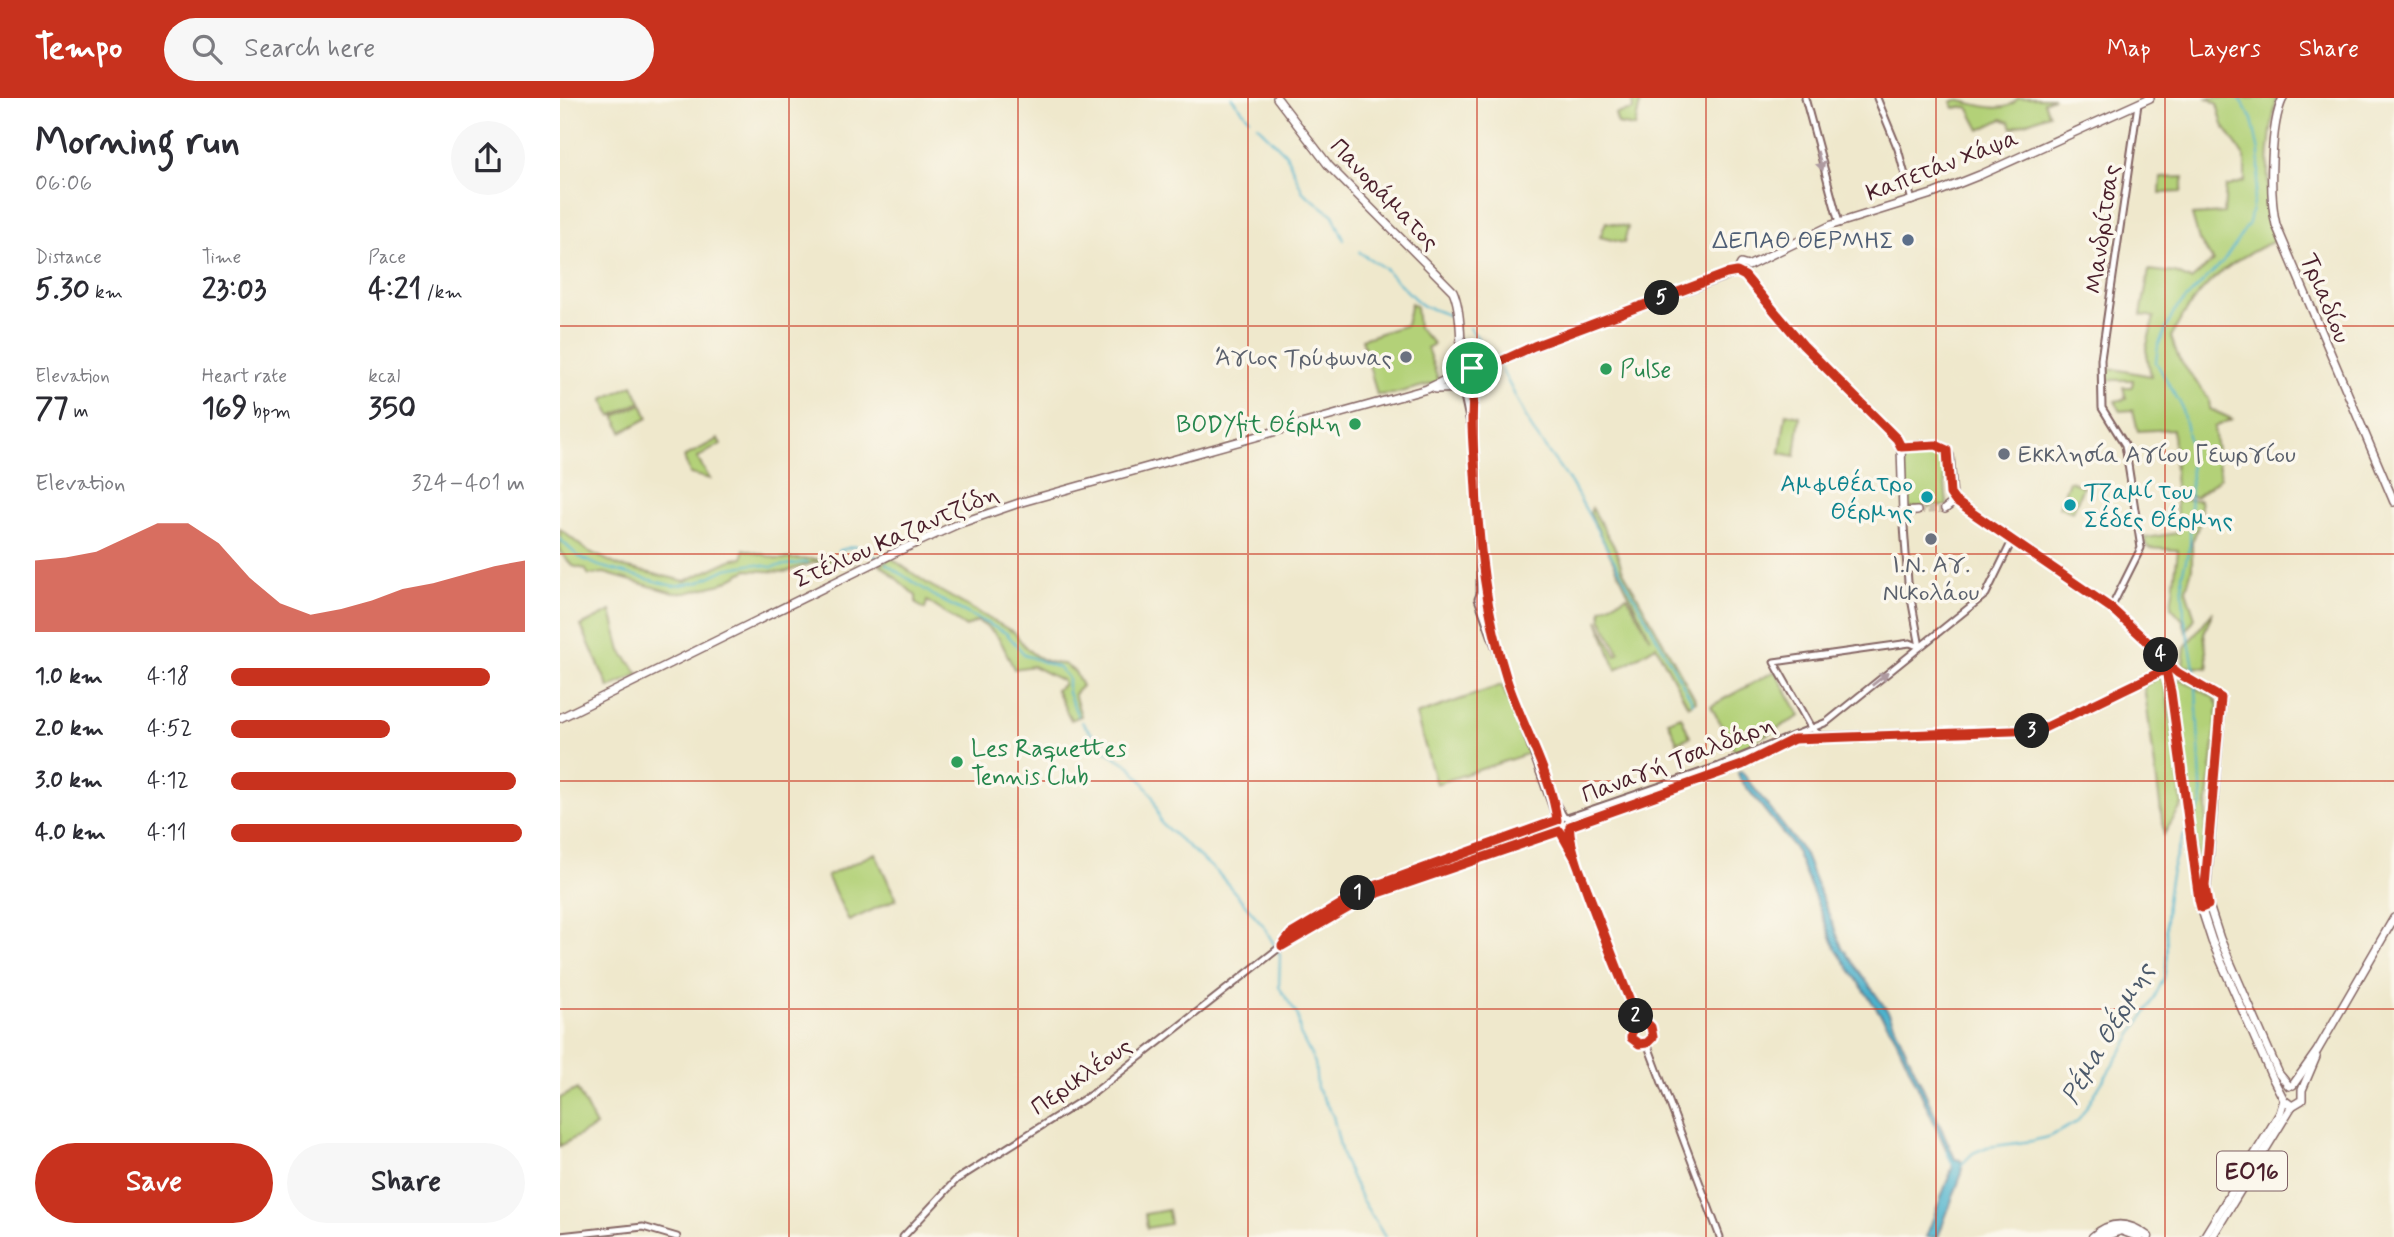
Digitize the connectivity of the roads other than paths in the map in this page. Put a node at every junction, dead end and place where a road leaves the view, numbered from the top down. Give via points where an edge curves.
1 (1277, 98) edge
2 (1805, 98) edge
3 (1877, 98) edge
4 (2150, 98) edge
5 (2282, 98) edge
6 (2138, 104) junction
7 (1912, 201) junction
8 (1839, 223) junction
9 (1741, 274) junction
10 (1459, 318) junction
11 (1498, 365) junction
12 (1471, 368) junction
13 (1458, 373) junction
14 (1475, 384) junction
15 (1462, 387) junction
16 (1427, 389) junction
17 (1472, 432) junction
18 (1901, 447) junction
19 (1955, 501) junction
20 (2394, 502) edge
21 (1945, 509) tunnel mouth
22 (1917, 511) tunnel mouth
23 (1903, 512) junction
24 (2012, 541) junction
25 (2111, 608) junction
26 (1920, 647) junction
27 (2163, 666) junction
28 (560, 718) edge
29 (1812, 728) junction
30 (1802, 732) junction
31 (1824, 737) junction
32 (1794, 739) junction
33 (1550, 794) junction
34 (1565, 818) junction
35 (1556, 821) junction
36 (1570, 827) junction
37 (1560, 831) junction
38 (1575, 858) junction
39 (2205, 906) junction
40 (2394, 918) edge
41 (2394, 933) edge
42 (2380, 941) junction
43 (1281, 947) junction
44 (1638, 1021) junction
45 (1647, 1043) junction
46 (2317, 1051) junction
47 (2291, 1085) junction
48 (2302, 1090) junction
49 (2283, 1099) junction
50 (2292, 1105) junction
51 (560, 1236) edge
52 (677, 1237) edge
53 (903, 1237) edge
54 (1720, 1237) edge
55 (2093, 1237) edge
56 (2101, 1237) edge
57 (2140, 1237) edge
58 (2148, 1237) edge
59 (2204, 1237) edge
60 (2212, 1237) edge

1 - 10 main road, Πανοράματος via 1329,166 1452,290
2 -> 8 street
3 - 7 street
4 - 6 main road, Καπετάν Χάψα
5 - 20 main road, Τριαδίου via 2275,128 2276,225
6 - 7 main road, Καπετάν Χάψα
6 - 25 street, Μανδρίτσας via 2101,359 2102,408 2126,445 2141,548
7 - 8 main road, Καπετάν Χάψα
8 - 9 main road, Καπετάν Χάψα via 1748,265 1739,264
9 - 11 main road via 1534,346
9 - 18 main road
10 - 12 main road, Πανοράματος
10 - 13 main road, Πανοράματος
11 - 12 main road
11 - 14 main road
12 - 13 main road, Στέλιου Καζαντζίδη
12 - 14 main road, Πανοράματος via 1477,375
13 - 15 main road
13 - 16 main road, Στέλιου Καζαντζίδη
14 - 15 main road, Στέλιου Καζαντζίδη
14 - 17 street
15 - 16 main road, Στέλιου Καζαντζίδη
15 - 17 street
16 - 28 main road, Στέλιου Καζαντζίδη via 973,518
17 - 33 street via 1483,597
18 - 19 main road via 1936,445 1947,450 1950,494
18 - 23 main road
19 - 21 main road
19 - 24 main road
22 - 23 main road
23 - 26 street via 1908,582
24 - 25 main road
24 - 26 street, Παναγή Τσαλδάρη via 1986,594
25 - 27 main road via 2154,648
29 -> 26 street, Παναγή Τσαλδάρη via 1827,722
26 - 29 street via 1910,643 1774,662
27 - 31 street via 2040,730
27 - 39 main road
27 - 39 main road via 2211,691 2223,705
29 - 30 street, Παναγή Τσαλδάρη
29 - 31 street
30 - 32 street, Παναγή Τσαλδάρη
30 - 34 street, Παναγή Τσαλδάρη via 1706,771
31 - 32 street
32 - 36 street, Παναγή Τσαλδάρη via 1742,765
33 - 34 street
33 - 35 street
34 - 35 street, Παναγή Τσαλδάρη
34 - 36 street
35 - 37 street
35 - 43 street, Παναγή Τσαλδάρη via 1366,889 1291,934
36 - 37 street, Παναγή Τσαλδάρη
36 - 38 street
37 - 38 street
37 - 43 street, Παναγή Τσαλδάρη via 1367,897
38 - 44 street
39 - 47 main road via 2279,1074
39 - 49 main road via 2212,941
40 - 42 main road, ΕΟ16
41 - 42 main road
42 - 46 main road, ΕΟ16
43 - 53 street, Περικλέους via 1101,1087 956,1180
44 - 45 street via 1652,1030
44 - 45 street via 1631,1038
45 - 54 street
46 - 47 main road, ΕΟ16
46 - 48 main road, ΕΟ16
47 - 48 main road
47 - 49 main road, ΕΟ16
48 - 50 main road, ΕΟ16 via 2302,1100
49 - 50 main road
49 - 59 main road, ΕΟ16 via 2280,1113
50 - 60 main road, ΕΟ16
51 - 52 street via 643,1227
55 - 58 highway via 2122,1225
56 - 57 highway via 2121,1230

